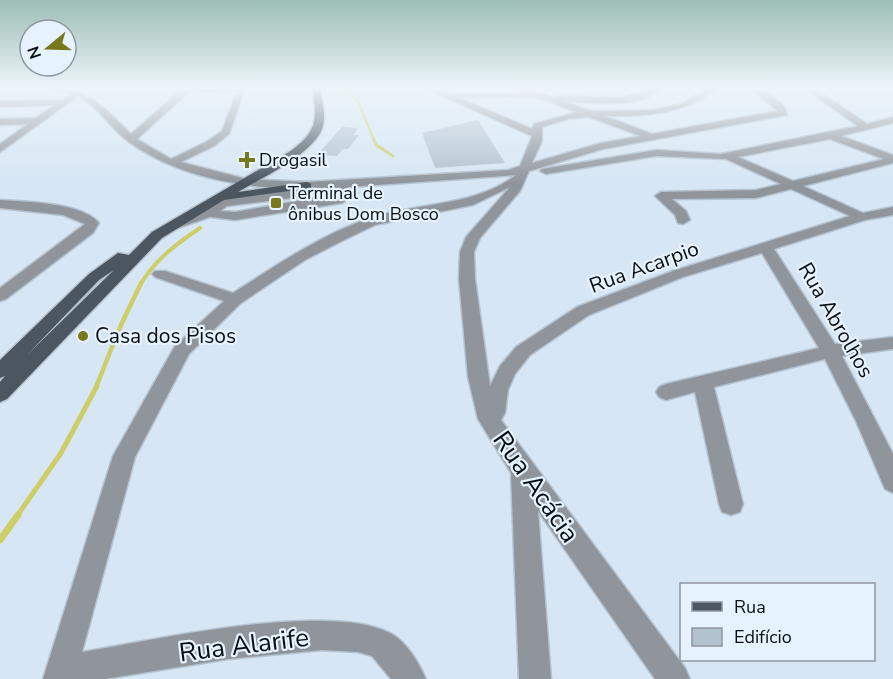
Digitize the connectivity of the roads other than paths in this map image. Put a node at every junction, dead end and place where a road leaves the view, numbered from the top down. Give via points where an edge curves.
1 (111, 120) edge
2 (154, 120) edge
3 (231, 120) edge
4 (315, 120) edge
5 (319, 120) edge
6 (502, 120) edge
7 (554, 120) edge
8 (603, 120) edge
9 (743, 120) edge
10 (855, 120) edge
11 (893, 120) edge
12 (38, 121) joint
13 (0, 122) edge
14 (150, 124) junction
15 (866, 127) junction
16 (119, 128) junction
17 (535, 134) junction
18 (649, 135) junction
19 (831, 136) junction
20 (131, 139) junction
21 (0, 149) edge
22 (728, 156) junction
23 (893, 160) edge
24 (171, 163) junction
25 (523, 173) junction
26 (482, 178) junction
27 (241, 182) junction
28 (385, 182) junction
29 (795, 185) junction
30 (307, 186) junction
31 (501, 188) junction
32 (459, 202) junction
33 (0, 204) edge
34 (215, 205) junction
35 (893, 211) edge
36 (862, 217) junction
37 (683, 220) dead end
38 (767, 249) junction
39 (160, 274) dead end
40 (0, 296) edge
41 (234, 299) junction
42 (893, 343) edge
43 (832, 351) junction
44 (0, 372) edge
45 (703, 384) junction
46 (666, 392) dead end
47 (0, 394) edge
48 (489, 419) junction
49 (523, 470) junction
50 (893, 482) edge
51 (731, 504) dead end
52 (60, 675) edge
53 (410, 679) edge
54 (535, 679) edge
55 (674, 679) edge

1 - 16 street
2 - 14 street
3 - 24 street via 226,132 210,144
4 - 27 main road via 307,139
5 - 27 main road via 314,139
6 - 17 street
7 - 17 street via 537,126
8 - 18 street
9 - 18 street
10 - 15 street
11 - 15 street
12 - 13 street
12 - 21 street
14 - 16 street
14 - 20 street
15 - 19 street
16 - 20 street
17 - 25 street, Rua Acácia via 537,141
18 - 25 street via 581,150
19 - 22 street
19 - 23 street
20 - 24 street
22 - 25 street via 703,158 656,153
22 - 29 street
23 - 29 street
24 - 27 street
25 - 26 street
25 - 31 street
25 - 48 street, Rua Acácia via 514,191 474,237 467,252 466,279 478,377
26 - 28 street
26 - 31 street
26 - 31 street via 499,178
26 - 32 street
27 - 30 street
27 - 34 main road
27 - 44 main road via 165,220 94,277
28 - 30 street
28 - 34 street via 368,191 327,189
29 - 36 street
29 - 37 street via 756,194 661,195
30 - 34 main road
31 - 32 street
32 - 41 street via 371,222 300,257
33 - 40 street via 74,213 92,223
34 - 47 main road via 167,227 134,256
35 - 36 street, Rua Acarpio
36 - 38 street, Rua Acarpio
38 - 43 street, Rua Abrolhos
38 - 48 street, Rua Acarpio via 678,274 583,311 523,351 507,371 498,390 495,413
39 - 41 street
41 - 52 street via 182,350 124,456
42 - 43 street
43 - 45 street
43 - 50 street, Rua Abrolhos
45 - 46 street
45 - 51 street
48 - 49 street, Rua Acácia
49 - 54 street
49 - 55 street, Rua Acácia
52 - 53 street, Rua Alarife via 279,636 350,634 380,644

